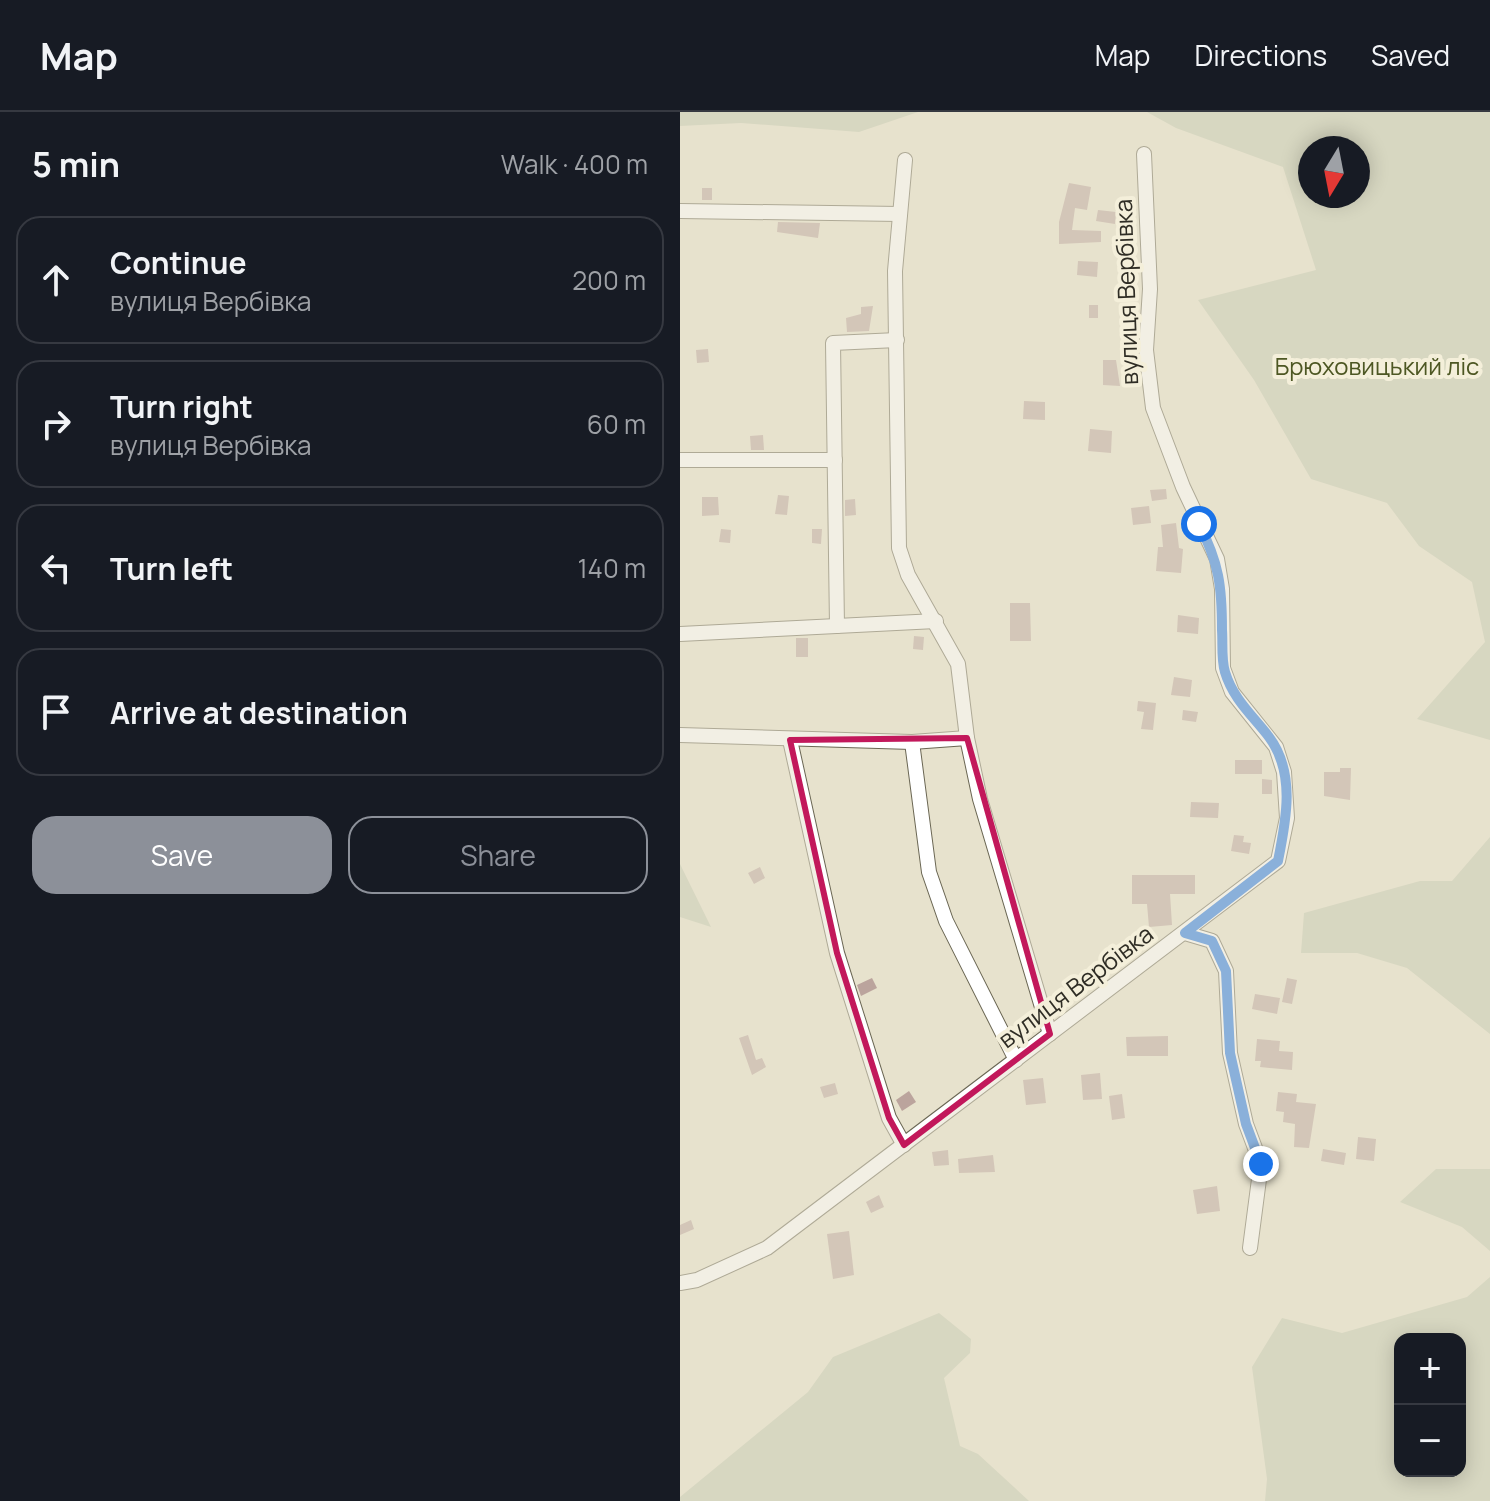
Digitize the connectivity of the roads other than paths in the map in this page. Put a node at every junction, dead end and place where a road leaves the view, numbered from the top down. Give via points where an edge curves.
1 (1144, 154) dead end
2 (905, 160) dead end
3 (680, 211) edge
4 (900, 214) junction
5 (897, 340) junction
6 (680, 460) edge
7 (835, 460) junction
8 (936, 621) junction
9 (837, 626) junction
10 (680, 634) edge
11 (680, 735) edge
12 (967, 738) junction
13 (790, 740) junction
14 (912, 742) junction
15 (1185, 933) junction
16 (1050, 1034) junction
17 (1016, 1060) junction
18 (904, 1145) junction
19 (1250, 1248) dead end
20 (680, 1283) edge

1 - 15 street, вулиця Вербівка via 1150,289 1146,350 1153,408 1217,559 1227,680 1276,747 1286,787 1287,818 1278,861
2 - 4 street
3 - 4 street
4 - 5 street
5 - 7 street via 833,343
5 - 8 street via 899,548 908,575
6 - 7 street
7 - 9 street
8 - 9 street
8 - 12 street via 958,664
9 - 10 street
11 - 13 street
12 - 14 street
12 - 16 street
13 - 14 street
13 - 18 street via 837,953 889,1118
14 - 17 street via 929,872 946,921
15 - 16 street, вулиця Вербівка
15 - 19 street via 1212,941 1226,971 1230,1053 1261,1164
16 - 17 street, вулиця Вербівка
17 - 18 street, вулиця Вербівка
18 - 20 street, вулиця Вербівка via 767,1248

